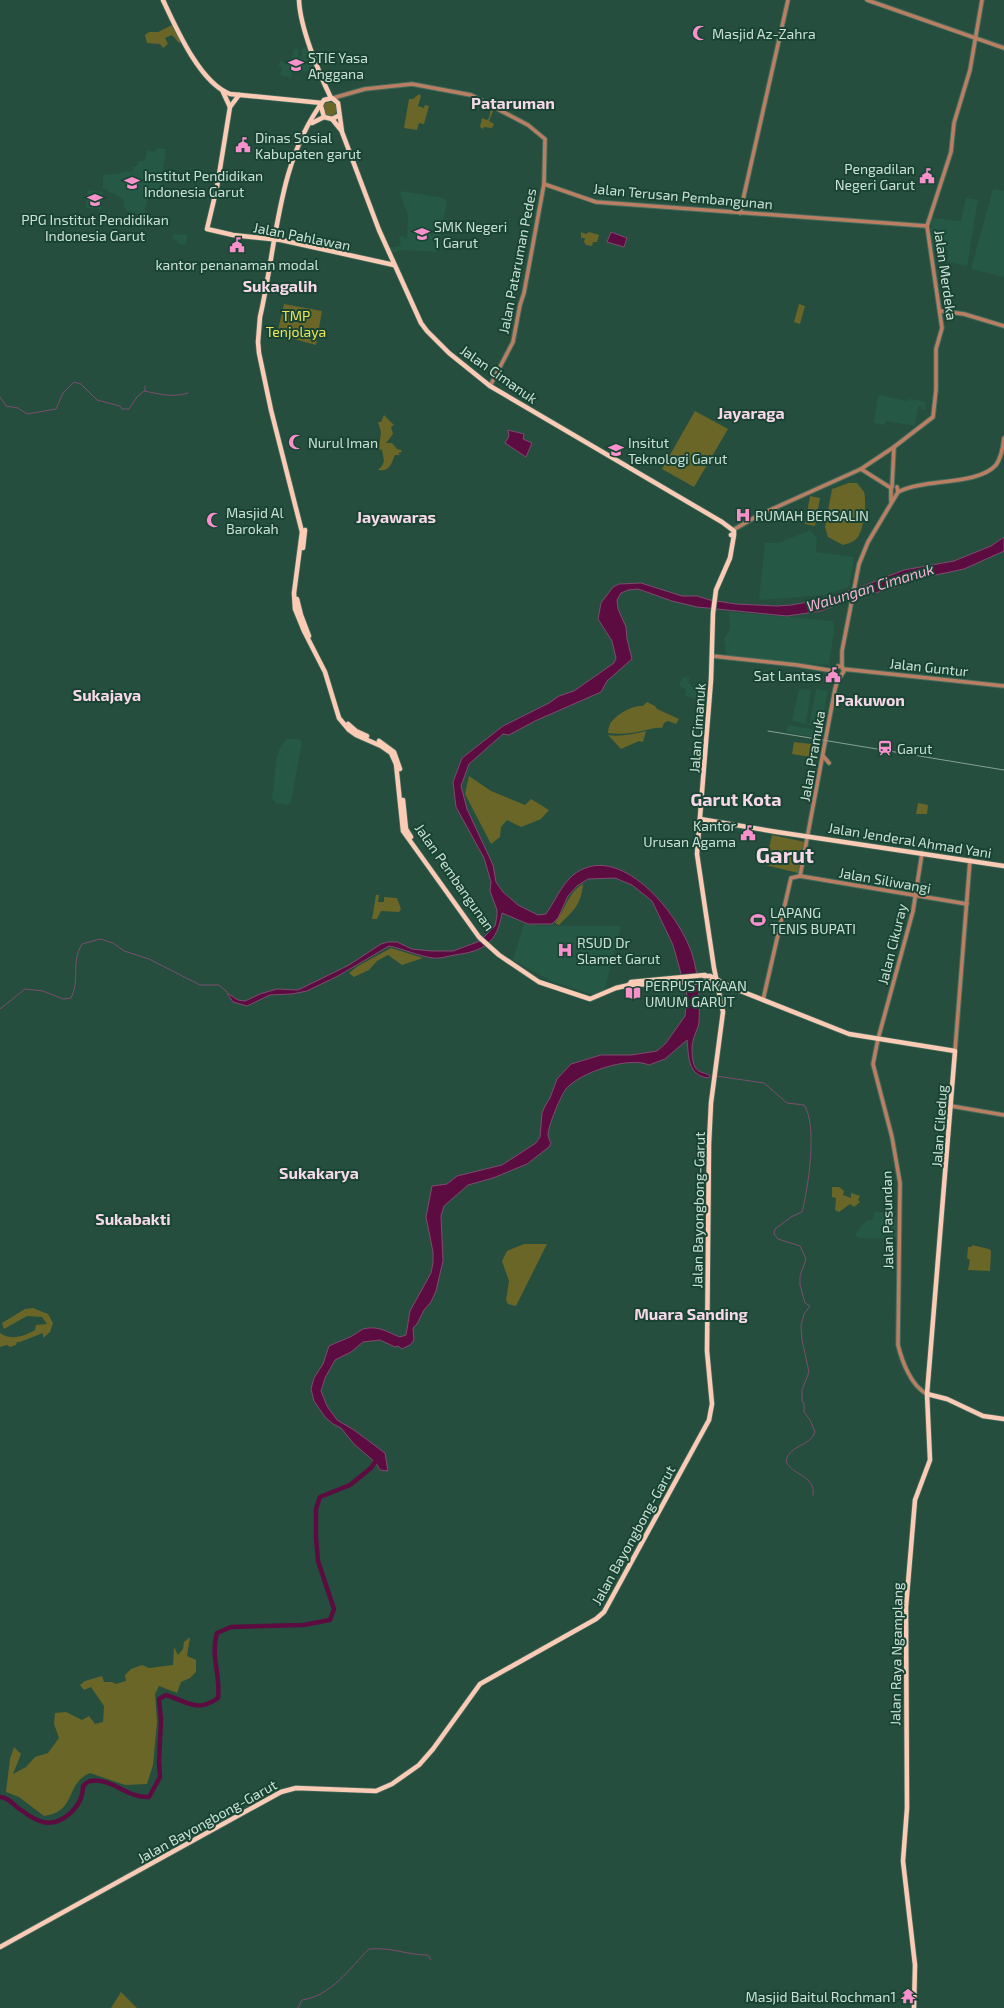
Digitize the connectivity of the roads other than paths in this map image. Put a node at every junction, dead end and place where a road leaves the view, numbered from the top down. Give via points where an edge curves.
1 (163, 0) edge
2 (299, 0) edge
3 (788, 0) edge
4 (867, 0) edge
5 (982, 0) edge
6 (975, 38) junction
7 (1004, 48) edge
8 (326, 87) junction
9 (223, 92) junction
10 (239, 95) junction
11 (343, 95) junction
12 (332, 98) junction
13 (338, 103) junction
14 (322, 105) junction
15 (230, 107) junction
16 (338, 116) junction
17 (324, 117) junction
18 (316, 118) junction
19 (332, 118) junction
20 (342, 132) junction
21 (544, 184) junction
22 (740, 213) junction
23 (927, 226) junction
24 (277, 240) junction
25 (394, 265) junction
26 (940, 312) junction
27 (1004, 326) edge
28 (490, 386) junction
29 (1004, 438) edge
30 (894, 448) junction
31 (861, 468) junction
32 (907, 487) junction
33 (893, 489) junction
34 (898, 493) junction
35 (891, 502) junction
36 (732, 533) junction
37 (712, 656) junction
38 (840, 671) junction
39 (1004, 686) edge
40 (823, 756) junction
41 (829, 763) dead end
42 (700, 819) junction
43 (810, 836) junction
44 (922, 853) junction
45 (970, 860) junction
46 (1004, 866) edge
47 (800, 876) junction
48 (915, 896) junction
49 (966, 904) junction
50 (714, 968) junction
51 (704, 976) junction
52 (698, 979) junction
53 (717, 981) junction
54 (763, 1000) junction
55 (878, 1039) junction
56 (954, 1051) junction
57 (951, 1106) junction
58 (1004, 1115) edge
59 (927, 1394) junction
60 (1004, 1419) edge
61 (0, 1947) edge
62 (914, 2008) edge

1 - 9 main road via 200,71
2 - 8 main road via 300,13
3 - 22 street
4 - 6 street
5 - 6 street, Jalan Merdeka
6 - 7 street
6 - 23 street, Jalan Merdeka via 968,82 954,123 950,152
8 - 12 main road
8 - 14 main road
9 - 10 main road
9 - 15 main road
10 - 14 main road
10 - 15 main road
11 - 12 street
11 - 13 street
11 - 21 street via 365,89 412,84 476,96 528,125 544,137
12 - 13 main road
12 - 14 main road
13 - 16 main road
14 - 17 main road
14 - 18 main road, Jalan Pembangunan
15 - 24 main road, Jalan Pahlawan via 217,187 207,229
16 - 19 main road
16 - 20 main road
17 - 18 main road
17 - 19 main road
18 - 24 main road, Jalan Pembangunan via 292,160
19 - 20 main road
20 - 25 main road, Jalan Cimanuk
21 - 22 street, Jalan Terusan Pembangunan via 596,202
21 - 28 street, Jalan Pataruman Pedes via 513,342
22 - 23 street, Jalan Terusan Pembangunan
23 - 26 street, Jalan Merdeka
24 - 25 main road, Jalan Pahlawan
24 - 52 main road, Jalan Pembangunan via 260,317 258,342 271,410 302,532 302,548 294,593 299,615 325,672 339,718 356,735 381,746 393,756 405,834 482,939 509,962 539,982 590,999 629,985
25 - 28 main road, Jalan Cimanuk via 427,331 460,363
26 - 27 street via 964,314
26 - 30 street, Jalan Merdeka via 942,328 936,349 933,415
28 - 36 main road, Jalan Cimanuk via 720,521
29 - 32 street via 997,462 984,472 965,479
30 - 31 street, Jalan Merdeka
30 - 33 street
31 - 33 street
31 - 36 street, Jalan Merdeka via 747,522
32 - 33 street
32 - 34 street
33 - 34 street
33 - 34 street
33 - 35 street
34 - 35 street
35 - 38 street via 863,552 854,583
36 - 37 main road, Jalan Cimanuk via 732,550 715,596
37 - 38 street, Jalan Guntur
37 - 42 main road, Jalan Cimanuk
38 - 39 street, Jalan Guntur
38 - 40 street, Jalan Pramuka
40 - 41 street
40 - 43 street, Jalan Pramuka
42 - 43 main road, Jalan Jenderal Ahmad Yani
42 - 50 main road, Jalan Cimanuk via 697,861
43 - 44 main road, Jalan Jenderal Ahmad Yani
43 - 47 street, Jalan Pramuka
44 - 45 main road, Jalan Jenderal Ahmad Yani
44 - 48 street, Jalan Cikuray
45 - 46 main road, Jalan Jenderal Ahmad Yani
45 - 49 street, Jalan Ciledug
47 - 48 street, Jalan Siliwangi
47 - 54 street via 792,878
48 - 49 street, Jalan Siliwangi
48 - 55 street, Jalan Cikuray
49 - 56 street, Jalan Ciledug
50 - 51 main road
50 - 53 main road, Jalan Cimanuk
51 - 52 main road
51 - 53 main road via 710,976
52 - 53 main road, Jalan Pembangunan
53 - 54 main road
53 - 61 main road, Jalan Bayongbong-Garut via 723,1012 711,1103 708,1180 707,1351 712,1404 709,1420 604,1612 596,1619 480,1684 433,1750 419,1765 392,1784 376,1791 296,1788 281,1792
54 - 55 main road via 849,1034
55 - 56 main road
55 - 59 street, Jalan Pasundan via 873,1070 888,1119 900,1183 898,1345 913,1381
56 - 57 main road, Jalan Ciledug
57 - 58 street
57 - 59 main road, Jalan Ciledug
59 - 60 main road via 947,1399 983,1416
59 - 62 main road, Jalan Raya Ngamplang via 930,1460 915,1504 906,1607 906,1809 903,1861 915,1965

